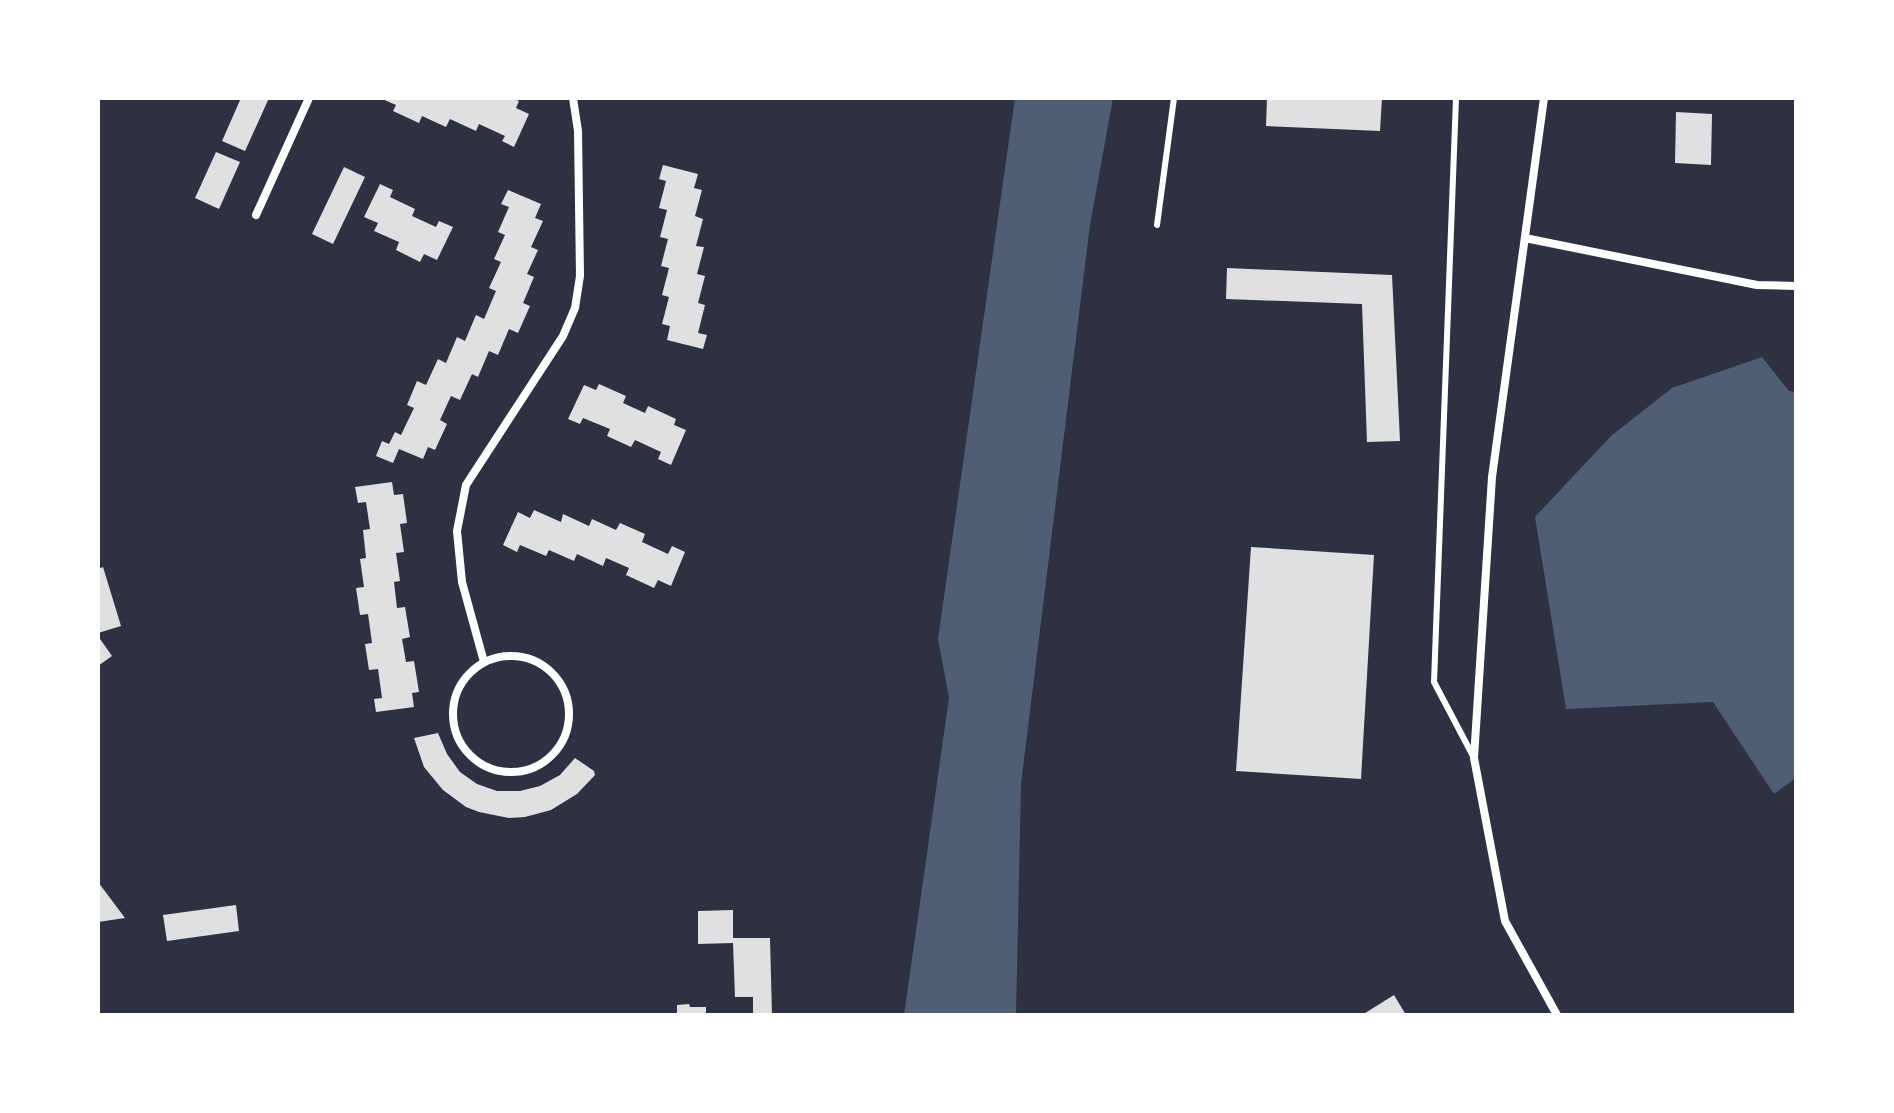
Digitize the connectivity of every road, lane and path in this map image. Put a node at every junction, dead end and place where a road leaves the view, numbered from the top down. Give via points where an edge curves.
1 (309, 98) edge
2 (573, 98) edge
3 (1174, 98) edge
4 (1456, 98) edge
5 (1544, 98) edge
6 (256, 215) dead end
7 (1157, 225) dead end
8 (1525, 238) junction
9 (1796, 286) edge
10 (484, 662) junction
11 (1474, 758) junction
12 (1557, 1015) edge

1 - 6 street
2 - 10 street via 580,276 575,308 563,336 466,485 457,531 462,582
3 - 7 lane
4 - 11 lane via 1434,682
5 - 8 street
8 - 9 street via 1757,285
8 - 11 street via 1492,477
10 - 10 street via 468,674 452,710 463,748 494,771 533,769 549,760 569,727 565,690 539,662 520,656
11 - 12 street via 1505,921

